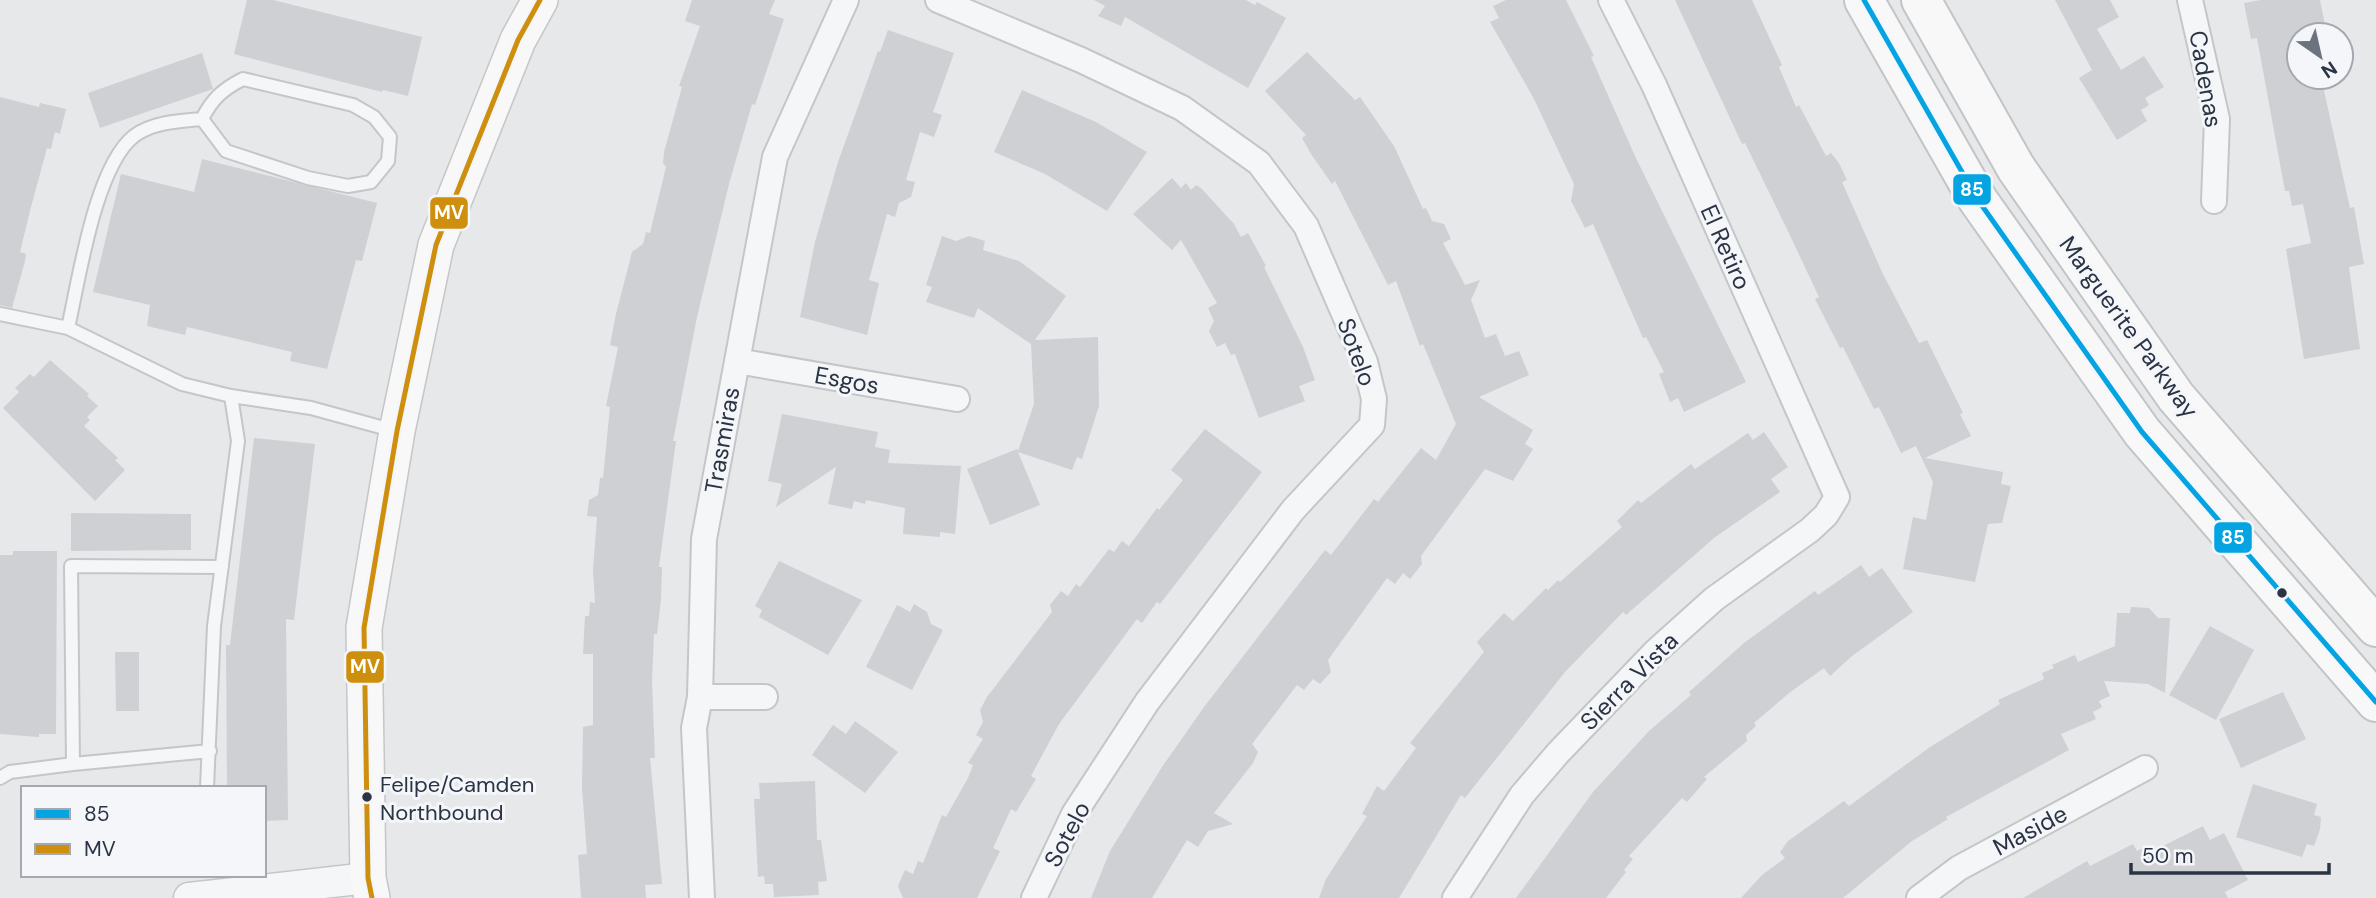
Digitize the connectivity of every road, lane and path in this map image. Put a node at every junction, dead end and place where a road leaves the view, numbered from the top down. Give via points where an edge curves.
1 (540, 0) edge
2 (846, 0) edge
3 (938, 0) edge
4 (1611, 0) edge
5 (1864, 0) edge
6 (1921, 0) edge
7 (2190, 0) edge
8 (202, 119) junction
9 (2214, 201) dead end
10 (0, 314) edge
11 (68, 328) junction
12 (737, 361) junction
13 (231, 396) junction
14 (957, 399) dead end
15 (397, 431) junction
16 (1836, 497) joint
17 (222, 567) junction
18 (2376, 627) edge
19 (700, 697) junction
20 (765, 697) dead end
21 (2376, 702) edge
22 (210, 751) junction
23 (73, 764) junction
24 (2145, 768) dead end
25 (0, 778) edge
26 (207, 786) edge
27 (370, 888) edge
28 (190, 898) edge
29 (702, 898) edge
30 (1034, 898) edge
31 (1455, 898) edge
32 (1919, 898) edge

1 - 15 main road via 518,40 436,245
2 - 12 street, Trasmiras via 775,157
3 - 30 street, Sotelo via 1182,108 1259,163 1306,226 1365,362 1374,398 1371,425 1293,510 1147,702 1074,814
4 - 16 street, El Retiro via 1786,376
5 - 21 main road, Marguerite Parkway via 1978,200 2142,432
6 - 18 main road, Marguerite Parkway via 2016,167 2176,397
7 - 9 street, Cadenas via 2217,119
8 - 8 lane via 224,88 243,79 292,89 374,117 390,137 388,162 371,183 348,186 308,178 226,151
8 - 11 lane via 153,127 119,151 101,193
10 - 11 lane
11 - 13 lane via 182,384
12 - 14 street, Esgos
12 - 19 street, Trasmiras via 704,539
13 - 15 lane via 311,408
13 - 17 lane via 238,441
15 - 27 main road via 364,628
16 - 31 street, Sierra Vista via 1826,516 1810,530 1714,599 1655,652 1568,743 1522,795
17 - 22 lane via 214,626
17 - 23 lane via 71,566
19 - 20 street
19 - 29 street, Trasmiras via 694,728
22 - 23 lane
22 - 26 lane
23 - 25 lane via 10,772
24 - 32 street, Maside via 1959,868
27 - 28 street

